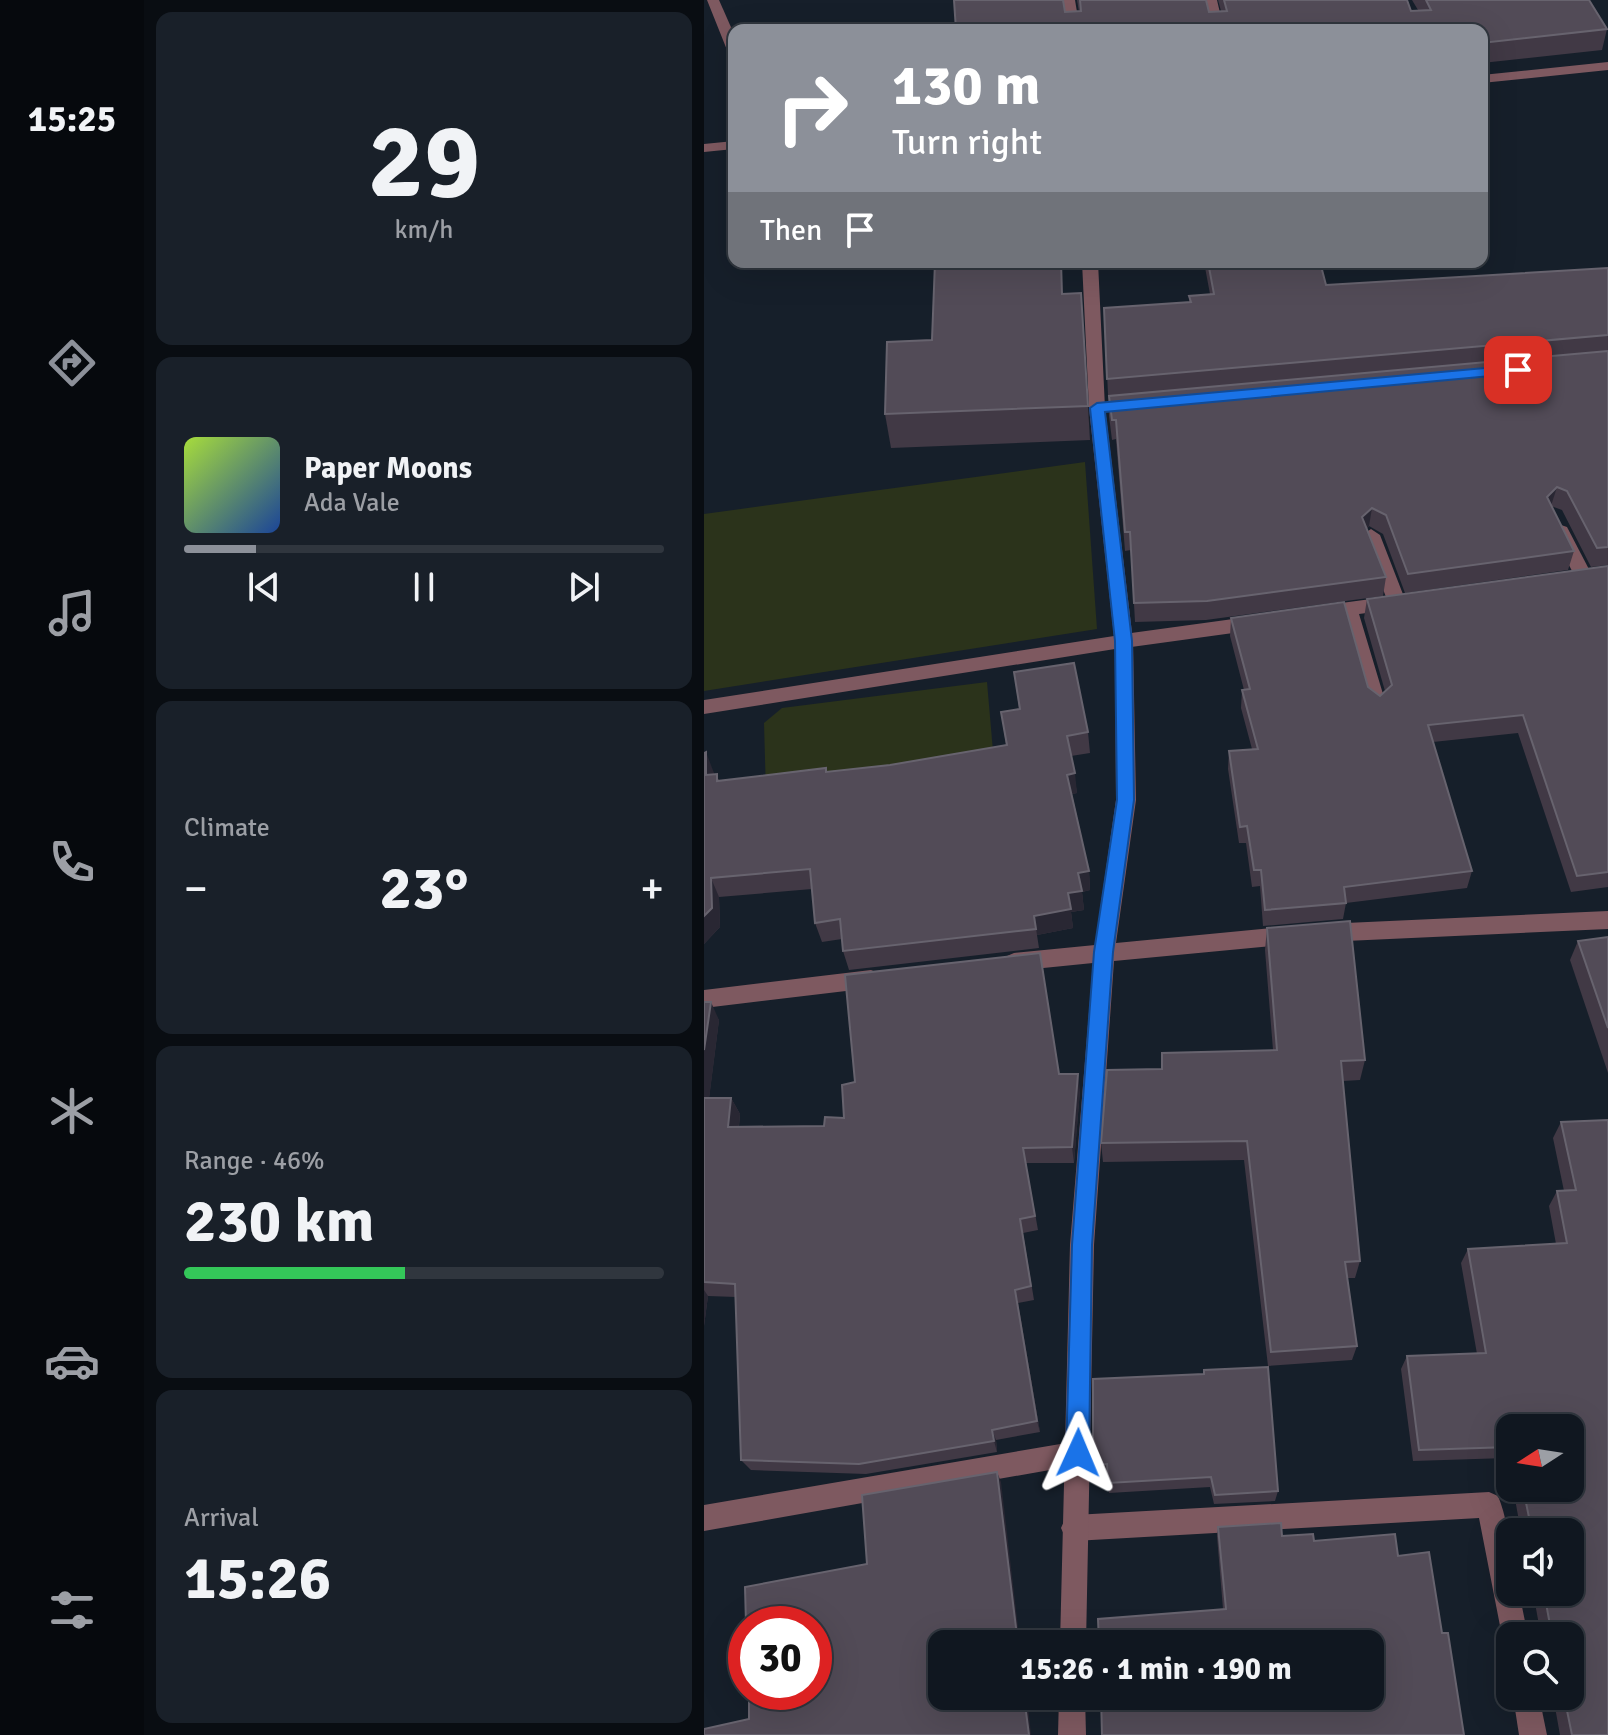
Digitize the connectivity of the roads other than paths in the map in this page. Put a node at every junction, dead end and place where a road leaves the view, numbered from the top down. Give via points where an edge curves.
1 (713, 0) edge
2 (1069, 0) edge
3 (1211, 0) edge
4 (1072, 24) edge
5 (1216, 24) edge
6 (728, 36) edge
7 (1608, 66) edge
8 (1488, 78) edge
9 (728, 146) edge
10 (704, 148) edge
11 (1091, 268) edge
12 (1553, 515) edge
13 (1371, 535) edge
14 (1608, 574) edge
15 (1349, 609) junction
16 (1304, 616) edge
17 (1274, 620) edge
18 (1124, 641) junction
19 (1377, 704) edge
20 (704, 707) edge
21 (1608, 920) edge
22 (1104, 952) junction
23 (996, 964) edge
24 (887, 977) edge
25 (704, 999) edge
26 (1078, 1453) junction
27 (704, 1518) edge
28 (1074, 1528) junction
29 (1512, 1622) edge
30 (1073, 1630) edge
31 (1072, 1710) edge
32 (1529, 1710) edge
33 (1072, 1735) edge
34 (1533, 1735) edge

1 - 6 street
2 - 4 street
3 - 5 street
7 - 8 street
9 - 10 street
11 - 18 street
12 - 14 street via 1577,578
13 - 15 street via 1405,601
15 - 16 street
15 - 19 street
17 - 18 street
18 - 20 street
18 - 22 street via 1126,800
21 - 22 street via 1346,931
22 - 23 street
22 - 26 street via 1081,1255
24 - 25 street
26 - 27 street
26 - 28 street
28 - 29 street via 1489,1505
28 - 30 street
31 - 33 street
32 - 34 street

